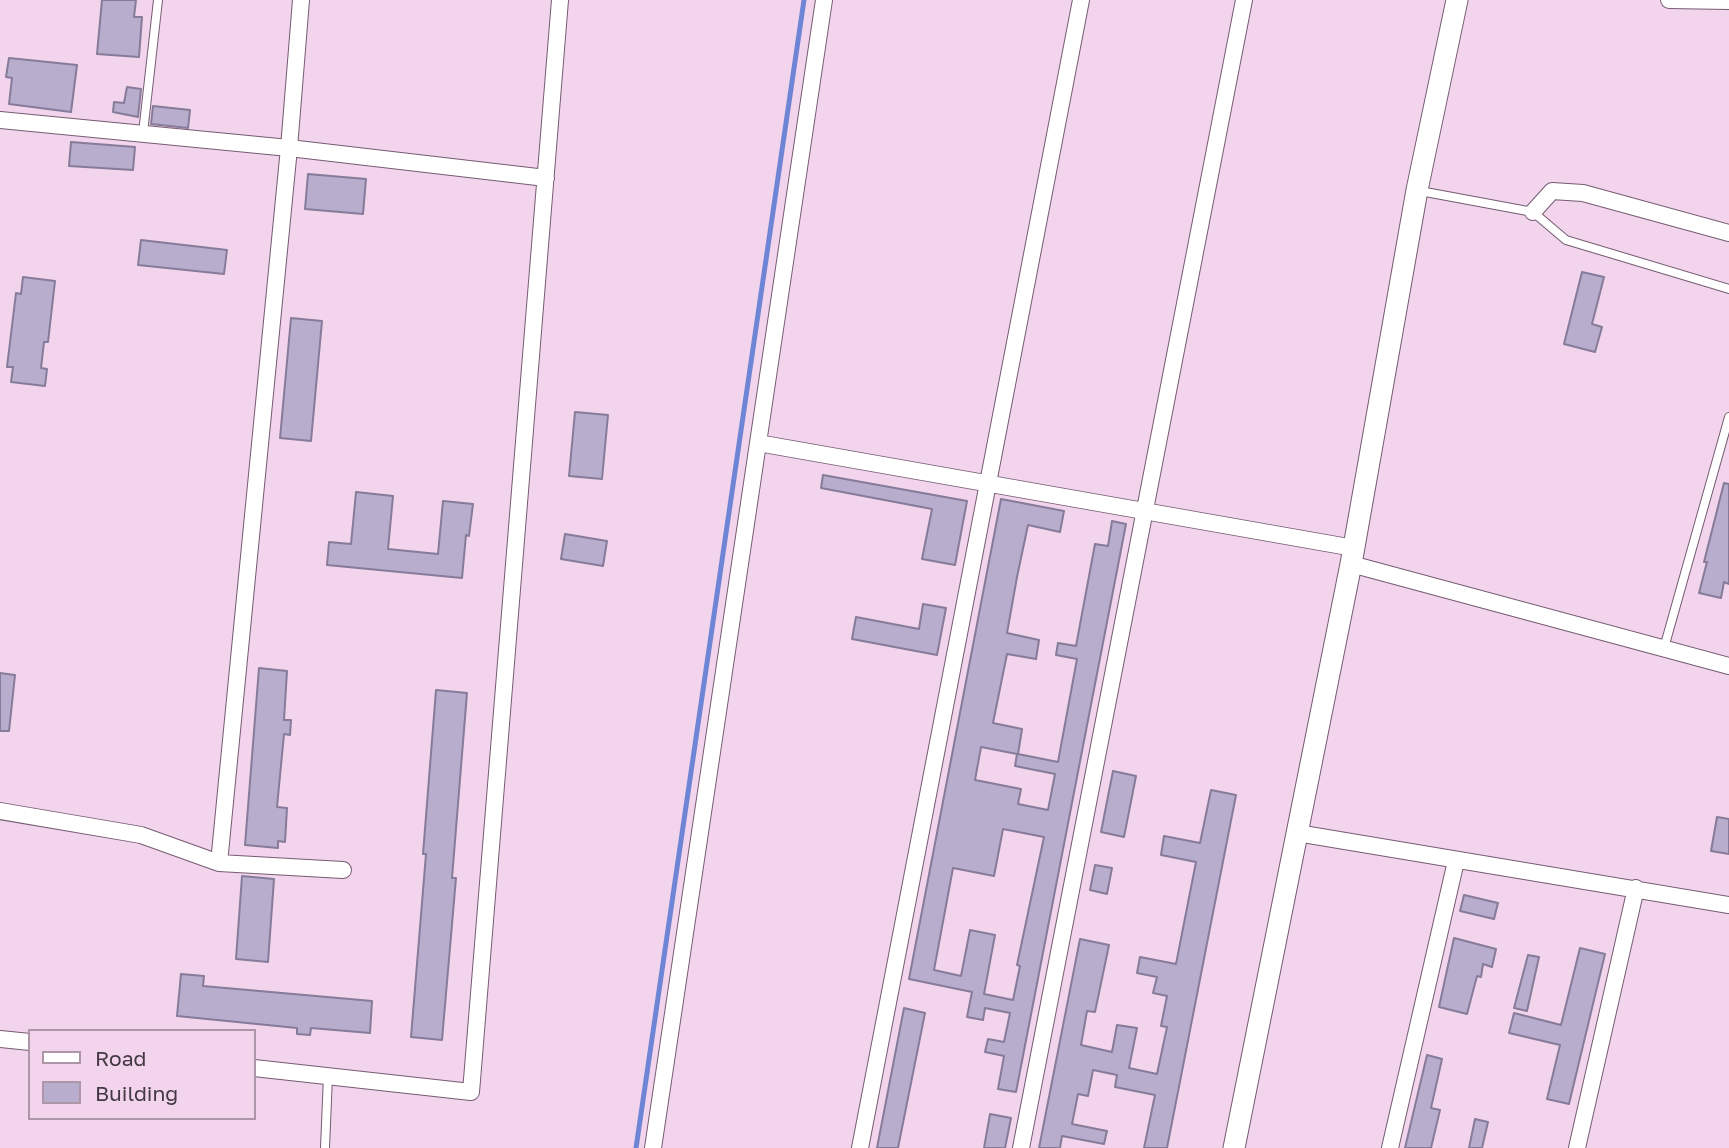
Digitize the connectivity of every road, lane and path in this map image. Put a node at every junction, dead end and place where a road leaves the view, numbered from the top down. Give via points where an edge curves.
1 (158, 0) edge
2 (301, 0) edge
3 (560, 0) edge
4 (824, 0) edge
5 (1081, 0) edge
6 (1244, 0) edge
7 (1457, 0) edge
8 (1669, 0) edge
9 (1729, 1) edge
10 (0, 120) edge
11 (143, 133) junction
12 (289, 148) junction
13 (546, 178) junction
14 (1417, 190) junction
15 (1534, 212) junction
16 (1729, 233) edge
17 (1729, 289) edge
18 (1729, 417) edge
19 (758, 443) junction
20 (989, 484) junction
21 (1145, 511) junction
22 (1353, 556) junction
23 (1664, 648) junction
24 (1729, 666) edge
25 (0, 811) edge
26 (1297, 833) junction
27 (1456, 860) junction
28 (219, 863) junction
29 (343, 870) dead end
30 (1636, 888) junction
31 (1729, 905) edge
32 (0, 1039) edge
33 (28, 1042) edge
34 (256, 1068) edge
35 (328, 1076) junction
36 (325, 1148) edge
37 (653, 1148) edge
38 (860, 1148) edge
39 (1021, 1148) edge
40 (1234, 1148) edge
41 (1390, 1148) edge
42 (1577, 1148) edge

1 - 11 lane
2 - 12 street
3 - 13 street
4 - 19 street
5 - 20 street
6 - 21 street
7 - 14 street
8 - 9 street
10 - 11 street
11 - 12 street
12 - 13 street
12 - 28 street
13 - 35 street via 471,1092
14 - 15 lane
14 - 22 street
15 - 16 street via 1552,191 1583,193
15 - 17 lane via 1566,240
18 - 23 lane
19 - 20 street
19 - 37 street
20 - 21 street
20 - 38 street
21 - 22 street
21 - 39 street
22 - 23 street
22 - 26 street
23 - 24 street
25 - 28 street via 141,835
26 - 27 street
26 - 40 street
27 - 30 street
27 - 41 street
28 - 29 street
30 - 31 street
30 - 42 street
32 - 33 street
34 - 35 street
35 - 36 lane

